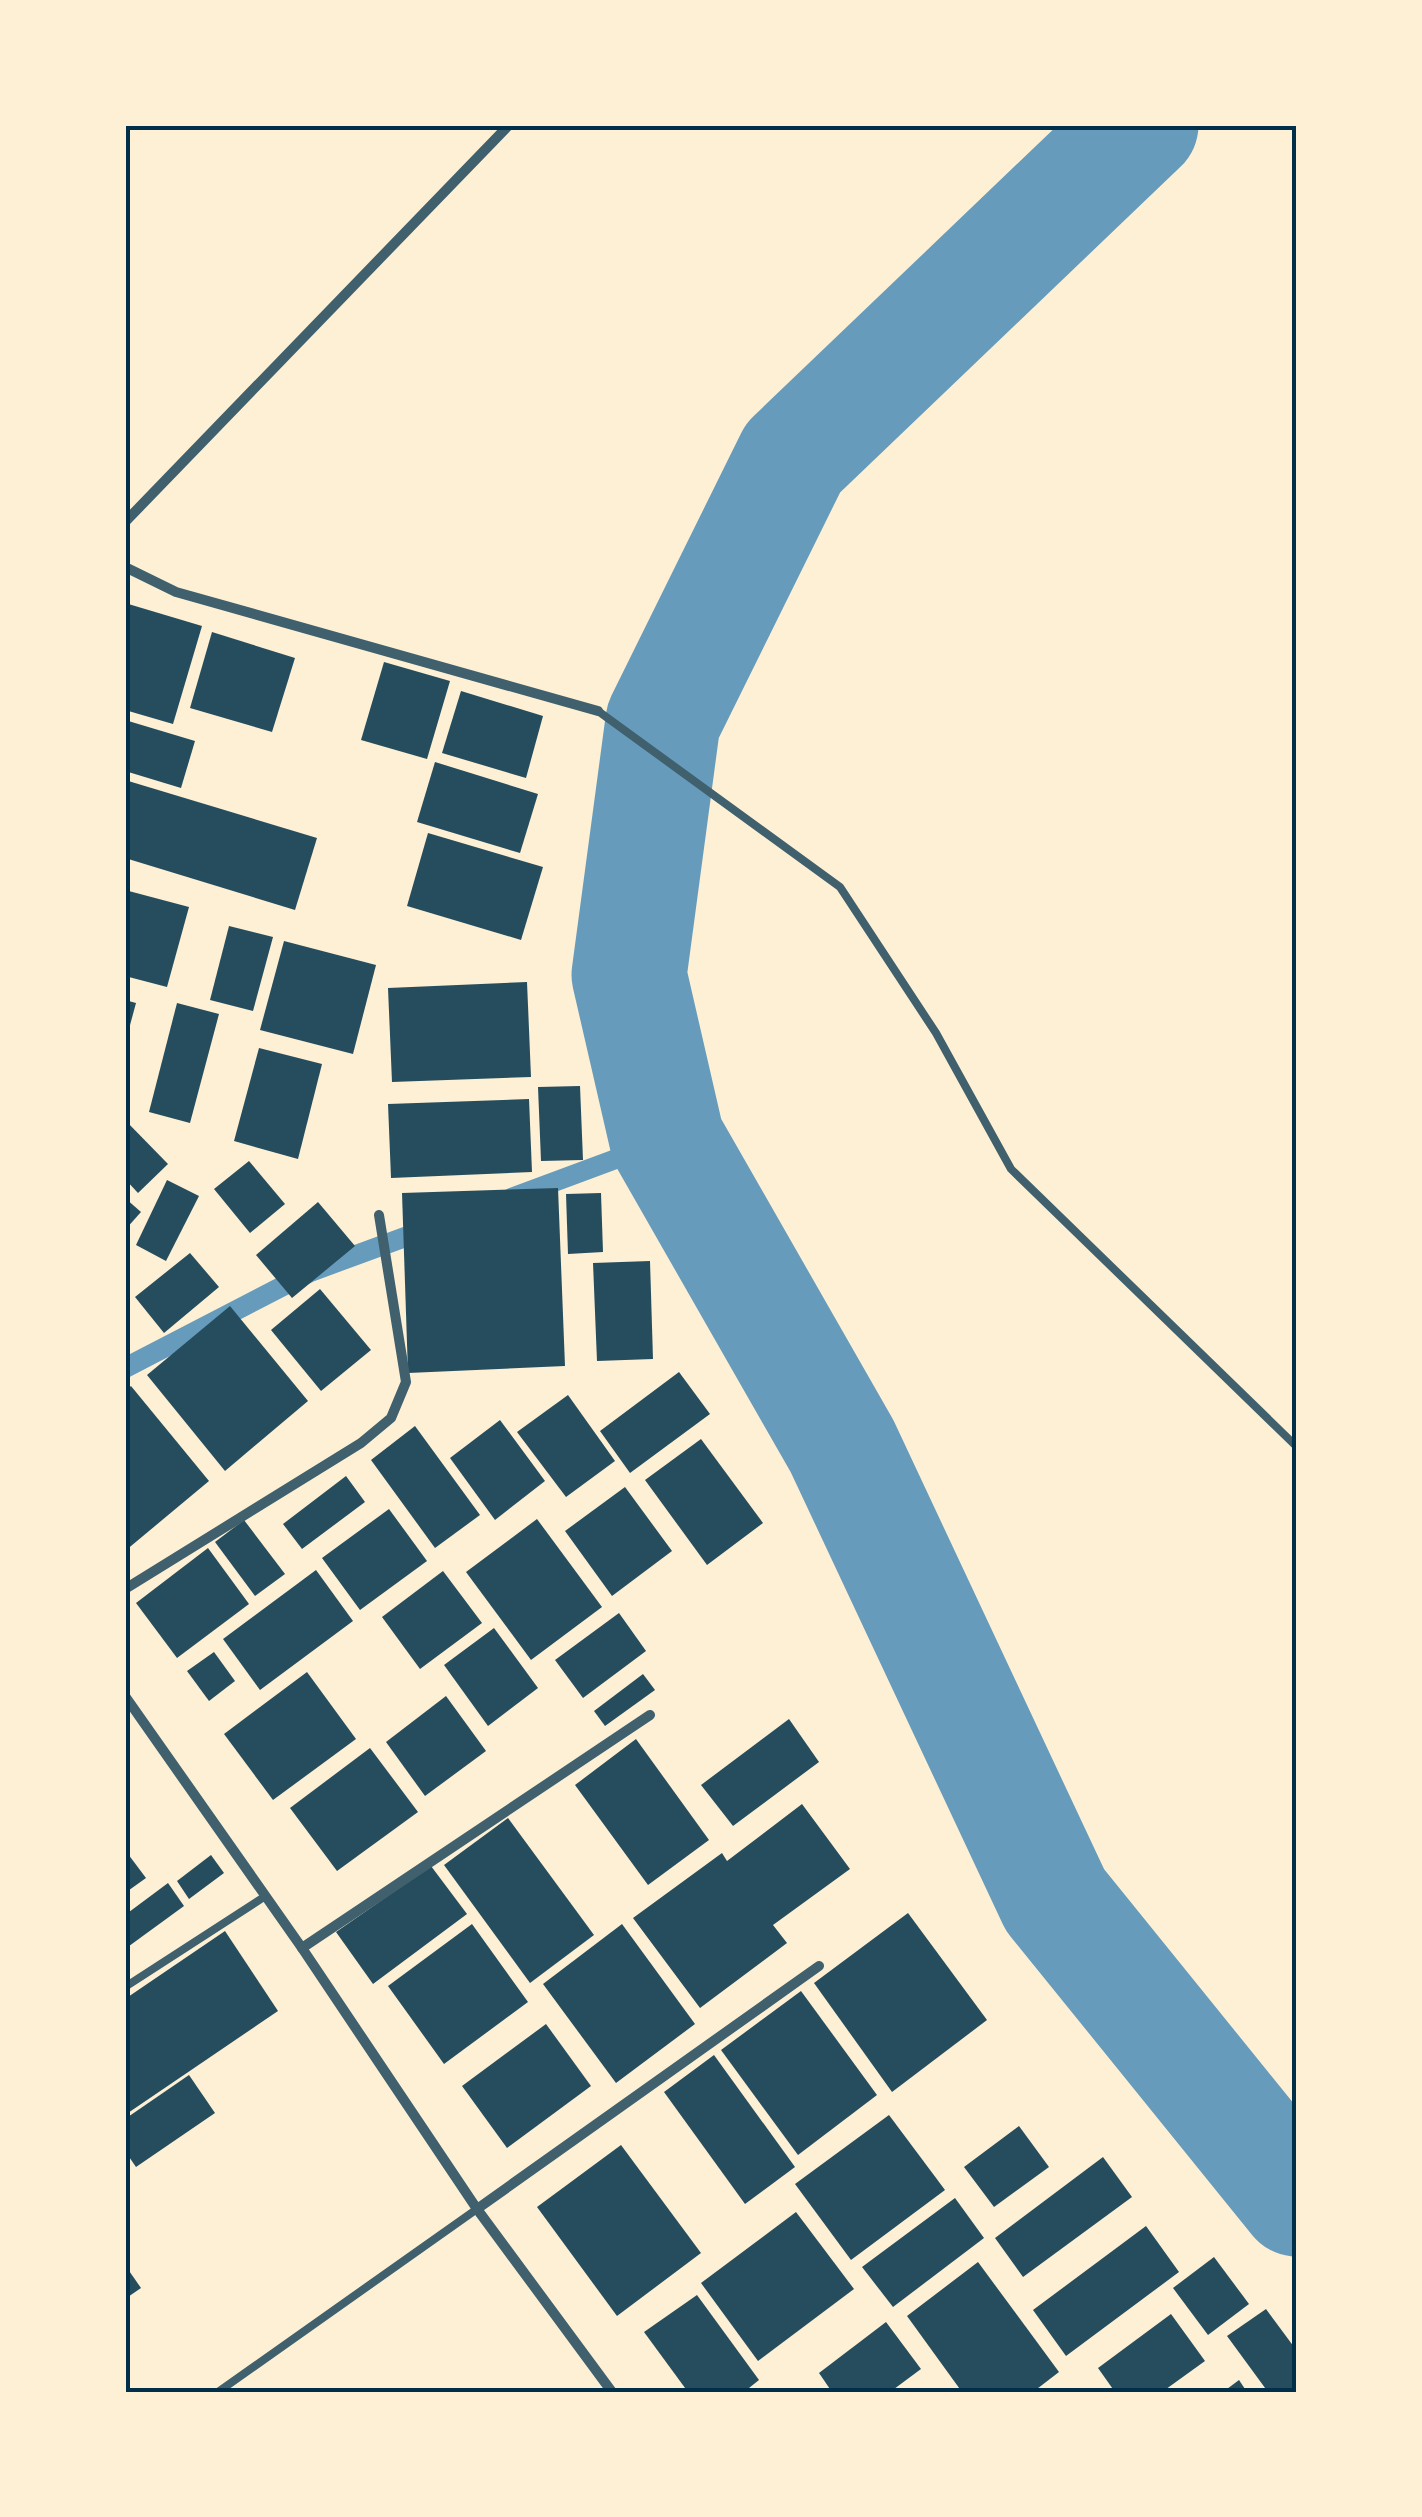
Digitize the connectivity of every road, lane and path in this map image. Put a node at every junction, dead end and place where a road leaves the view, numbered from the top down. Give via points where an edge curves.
1 (509, 125) edge
2 (125, 522) edge
3 (125, 567) edge
4 (598, 711) joint
5 (379, 1215) dead end
6 (1297, 1447) edge
7 (125, 1588) edge
8 (125, 1696) edge
9 (650, 1715) dead end
10 (264, 1897) junction
11 (302, 1948) junction
12 (819, 1966) dead end
13 (125, 1987) edge
14 (478, 2209) junction
15 (218, 2392) edge
16 (612, 2392) edge

1 - 2 street
3 - 4 street via 176,592
4 - 6 lane via 840,888 936,1033 1011,1169
5 - 7 street via 406,1382 391,1418
8 - 10 street
9 - 11 street
10 - 11 street
10 - 13 lane
11 - 14 street
12 - 14 street
14 - 15 lane
14 - 16 street

